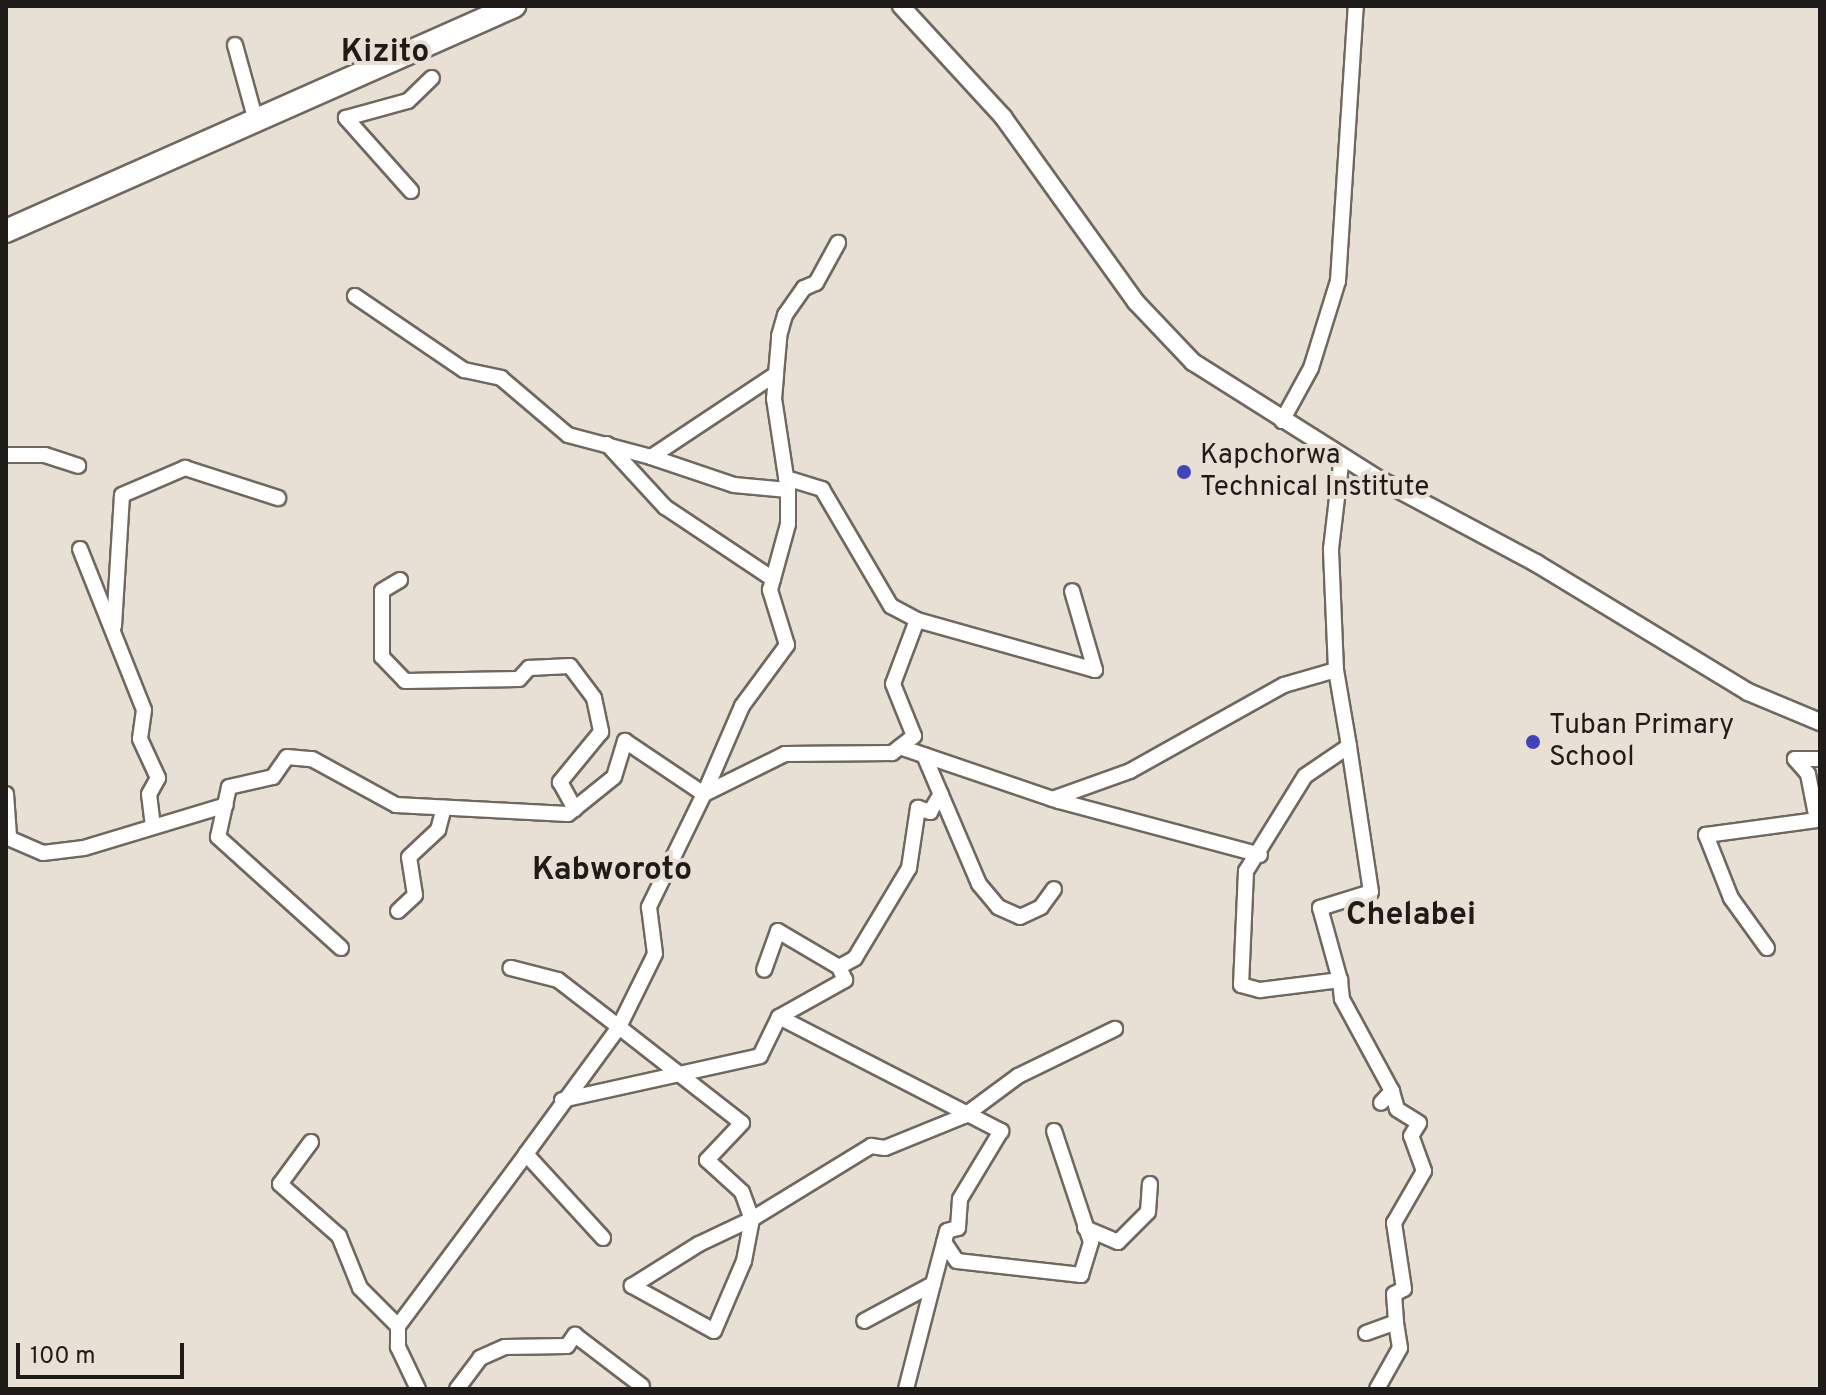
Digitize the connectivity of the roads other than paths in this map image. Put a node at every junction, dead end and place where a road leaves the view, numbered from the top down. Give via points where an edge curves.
1 (514, 6) edge
2 (901, 6) edge
3 (1356, 6) edge
4 (235, 45) dead end
5 (432, 78) dead end
6 (256, 121) junction
7 (411, 191) dead end
8 (6, 231) edge
9 (838, 243) dead end
10 (355, 296) dead end
11 (776, 374) junction
12 (1282, 421) junction
13 (604, 441) junction
14 (6, 455) edge
15 (1342, 456) junction
16 (651, 457) junction
17 (78, 466) dead end
18 (787, 484) junction
19 (278, 498) dead end
20 (80, 549) dead end
21 (773, 579) junction
22 (400, 580) dead end
23 (1072, 591) dead end
24 (917, 620) junction
25 (114, 626) junction
26 (1336, 670) junction
27 (1820, 722) edge
28 (1349, 746) junction
29 (900, 747) junction
30 (924, 755) junction
31 (1820, 759) edge
32 (6, 794) edge
33 (704, 794) junction
34 (941, 794) junction
35 (1052, 799) junction
36 (226, 805) junction
37 (444, 808) junction
38 (575, 809) junction
39 (1819, 826) edge
40 (153, 827) junction
41 (7, 836) edge
42 (1260, 855) junction
43 (1054, 889) dead end
44 (398, 911) dead end
45 (341, 948) dead end
46 (1767, 948) dead end
47 (839, 967) junction
48 (511, 968) dead end
49 (764, 970) dead end
50 (1340, 980) junction
51 (779, 1017) junction
52 (619, 1027) junction
53 (1115, 1029) dead end
54 (682, 1073) junction
55 (1392, 1091) junction
56 (562, 1100) junction
57 (1381, 1103) dead end
58 (967, 1114) junction
59 (1054, 1131) dead end
60 (311, 1142) dead end
61 (526, 1154) junction
62 (1150, 1184) dead end
63 (752, 1219) junction
64 (1085, 1228) junction
65 (603, 1238) dead end
66 (944, 1242) junction
67 (933, 1284) junction
68 (864, 1321) dead end
69 (1396, 1322) junction
70 (398, 1326) junction
71 (1366, 1333) dead end
72 (642, 1386) dead end
73 (418, 1389) edge
74 (457, 1389) edge
75 (906, 1389) edge
76 (1377, 1389) edge

1 - 6 main road
2 - 12 street via 1003,117 1157,327 1193,362
3 - 12 street via 1338,281 1311,368
4 - 6 street
5 - 7 street via 408,101 346,118
6 - 8 main road
9 - 11 street via 816,283 804,288 785,315
10 - 13 street via 464,370 501,378 568,435
11 - 16 street
11 - 18 street
12 - 15 street
13 - 16 street
13 - 21 street via 665,507
14 - 17 street via 45,455
15 - 26 street via 1331,549
15 - 27 street via 1748,692
16 - 18 street via 734,485
18 - 21 street via 788,524
18 - 24 street via 822,489 891,606
19 - 25 street via 185,468 122,495
20 - 25 street
21 - 33 street via 787,645 742,706
22 - 38 street via 382,591 382,657 405,681 519,679 529,668 570,666 594,698 601,732 560,782
23 - 24 street via 1095,670
24 - 29 street via 893,684 914,736
25 - 40 street via 144,710 140,739 158,778 149,794
26 - 28 street
26 - 35 street via 1284,685 1130,771
28 - 42 street via 1305,776
28 - 50 street via 1371,892 1320,908
29 - 30 street
29 - 33 street via 808,759 785,754
30 - 34 street
30 - 35 street
31 - 39 street via 1795,759 1808,774
32 - 41 street
33 - 38 street via 625,741 614,777
33 - 52 street via 649,907 655,954
34 - 43 street via 979,884 998,907 1020,917 1041,907
34 - 47 street via 930,812 918,808 909,868 855,958
35 - 42 street
36 - 37 street via 229,787 273,777 287,757 312,759 396,805
36 - 40 street
36 - 45 street via 218,837
37 - 38 street via 568,814
37 - 44 street via 438,830 409,857 415,895
39 - 46 street via 1706,835 1731,898
40 - 41 street via 43,853
42 - 50 street via 1246,871 1241,985 1260,990
47 - 49 street via 778,931
47 - 51 street via 845,980
48 - 52 street via 558,980
50 - 55 street via 1342,999
51 - 54 street via 760,1056
51 - 58 street
52 - 54 street
52 - 56 street
53 - 58 street via 1018,1076
54 - 56 street
54 - 63 street via 742,1123 707,1160 742,1192
55 - 57 street
55 - 69 street via 1397,1109 1419,1123 1411,1136 1424,1171 1394,1223 1404,1289 1394,1294
56 - 61 street
58 - 63 street via 885,1148 871,1146
58 - 66 street via 1001,1131 960,1199 958,1228 947,1231
59 - 64 street via 1080,1193
60 - 70 street via 280,1184 339,1236 360,1288
61 - 65 street
61 - 70 street
62 - 64 street via 1148,1212 1118,1242
63 - 63 street via 699,1244 632,1286 714,1331 744,1261
64 - 66 street via 1091,1242 1081,1275 957,1261
66 - 67 street
67 - 68 street
67 - 75 street
69 - 71 street
69 - 76 street via 1400,1348
70 - 73 street via 398,1347
72 - 74 street via 575,1335 567,1346 505,1347 480,1358

